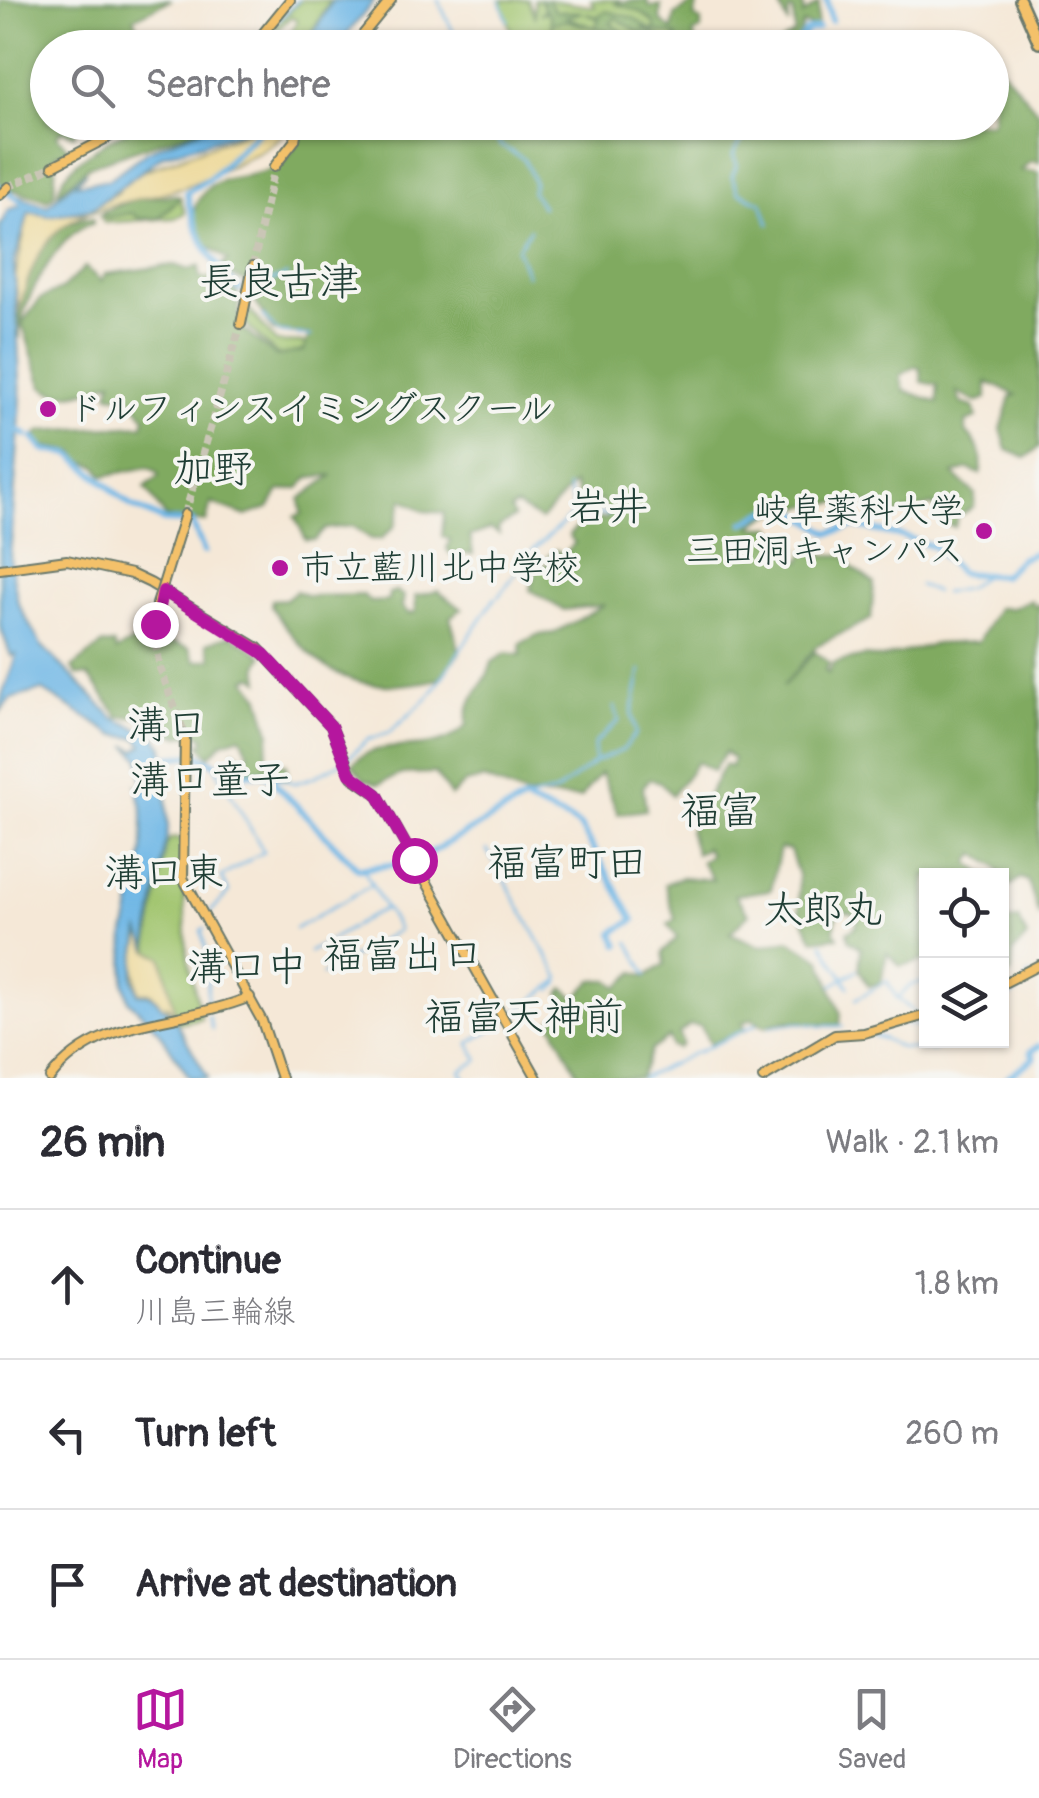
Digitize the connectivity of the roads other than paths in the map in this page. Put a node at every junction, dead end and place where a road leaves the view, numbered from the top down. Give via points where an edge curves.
1 (290, 0) edge
2 (391, 0) edge
3 (1020, 0) edge
4 (265, 30) edge
5 (367, 30) edge
6 (1039, 44) edge
7 (107, 140) edge
8 (294, 140) edge
9 (54, 166) tunnel mouth
10 (274, 167) tunnel mouth
11 (253, 266) tunnel mouth
12 (241, 324) tunnel mouth
13 (185, 514) tunnel mouth
14 (180, 530) junction
15 (175, 546) junction
16 (0, 570) edge
17 (166, 575) junction
18 (161, 590) junction
19 (185, 735) tunnel mouth
20 (1039, 964) edge
21 (1009, 980) edge
22 (250, 997) junction
23 (919, 1017) edge
24 (50, 1078) edge
25 (280, 1078) edge
26 (536, 1078) edge
27 (763, 1078) edge

1 - 4 main road
2 - 5 main road
3 - 6 highway
7 - 9 main road
8 - 10 main road
11 - 12 main road
13 - 14 main road
14 - 15 main road
14 - 17 main road, bridge
15 - 17 main road, bridge
15 - 18 main road, bridge via 157,604 155,638 157,604
16 - 18 main road via 76,562 131,574
17 - 18 main road
18 - 26 main road via 258,648 331,726 352,777 377,794
19 - 22 main road via 183,878
20 - 21 main road
22 - 24 main road via 81,1045
22 - 25 main road
23 - 27 main road via 831,1037

